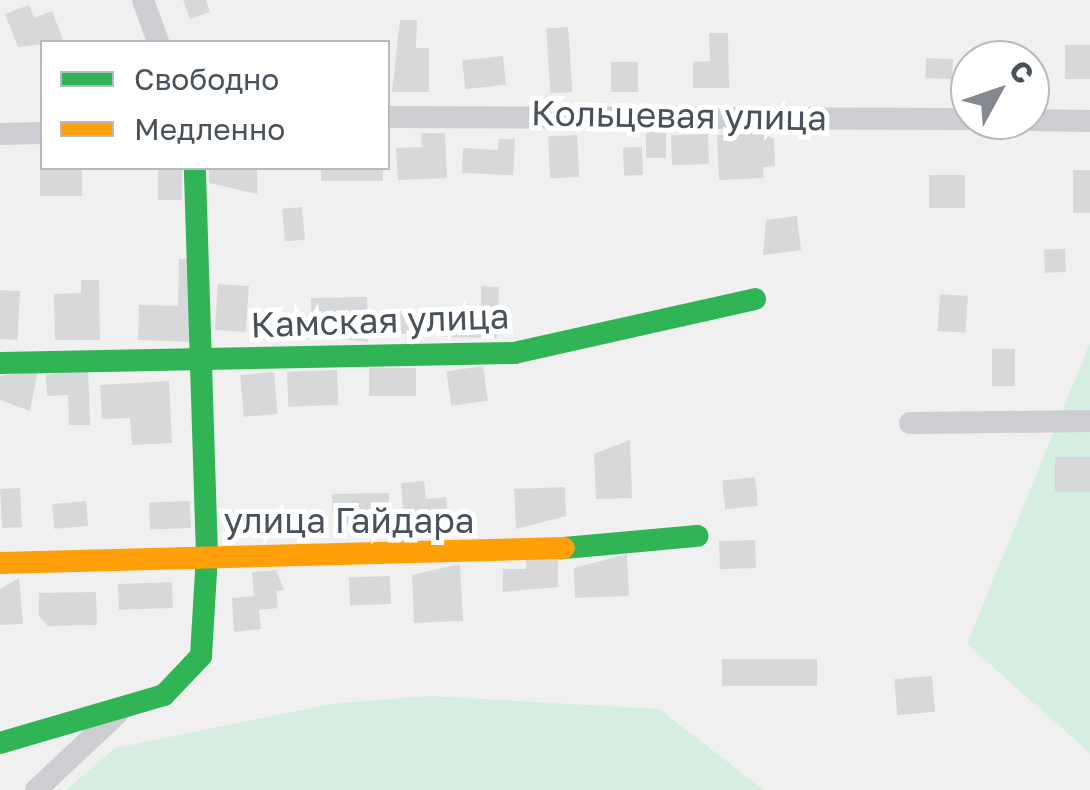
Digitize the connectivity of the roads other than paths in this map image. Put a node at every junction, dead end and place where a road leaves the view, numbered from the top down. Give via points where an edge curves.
1 (144, 0) edge
2 (157, 40) edge
3 (390, 117) edge
4 (950, 119) edge
5 (1050, 120) edge
6 (1090, 120) edge
7 (40, 133) edge
8 (0, 134) edge
9 (195, 170) edge
10 (756, 299) dead end
11 (202, 359) junction
12 (0, 362) edge
13 (1090, 421) edge
14 (910, 423) dead end
15 (697, 536) dead end
16 (208, 556) junction
17 (0, 563) edge
18 (118, 712) junction
19 (0, 743) edge
20 (36, 790) edge

1 - 2 street
3 - 4 street, Кольцевая улица
5 - 6 street
7 - 8 street
9 - 11 street
10 - 11 street, Камская улица via 514,354
11 - 12 street, Камская улица
11 - 16 street
13 - 14 street
15 - 16 street, улица Гайдара via 502,554
16 - 17 street, улица Гайдара
16 - 18 street via 201,656 164,695
18 - 19 street
18 - 20 street

